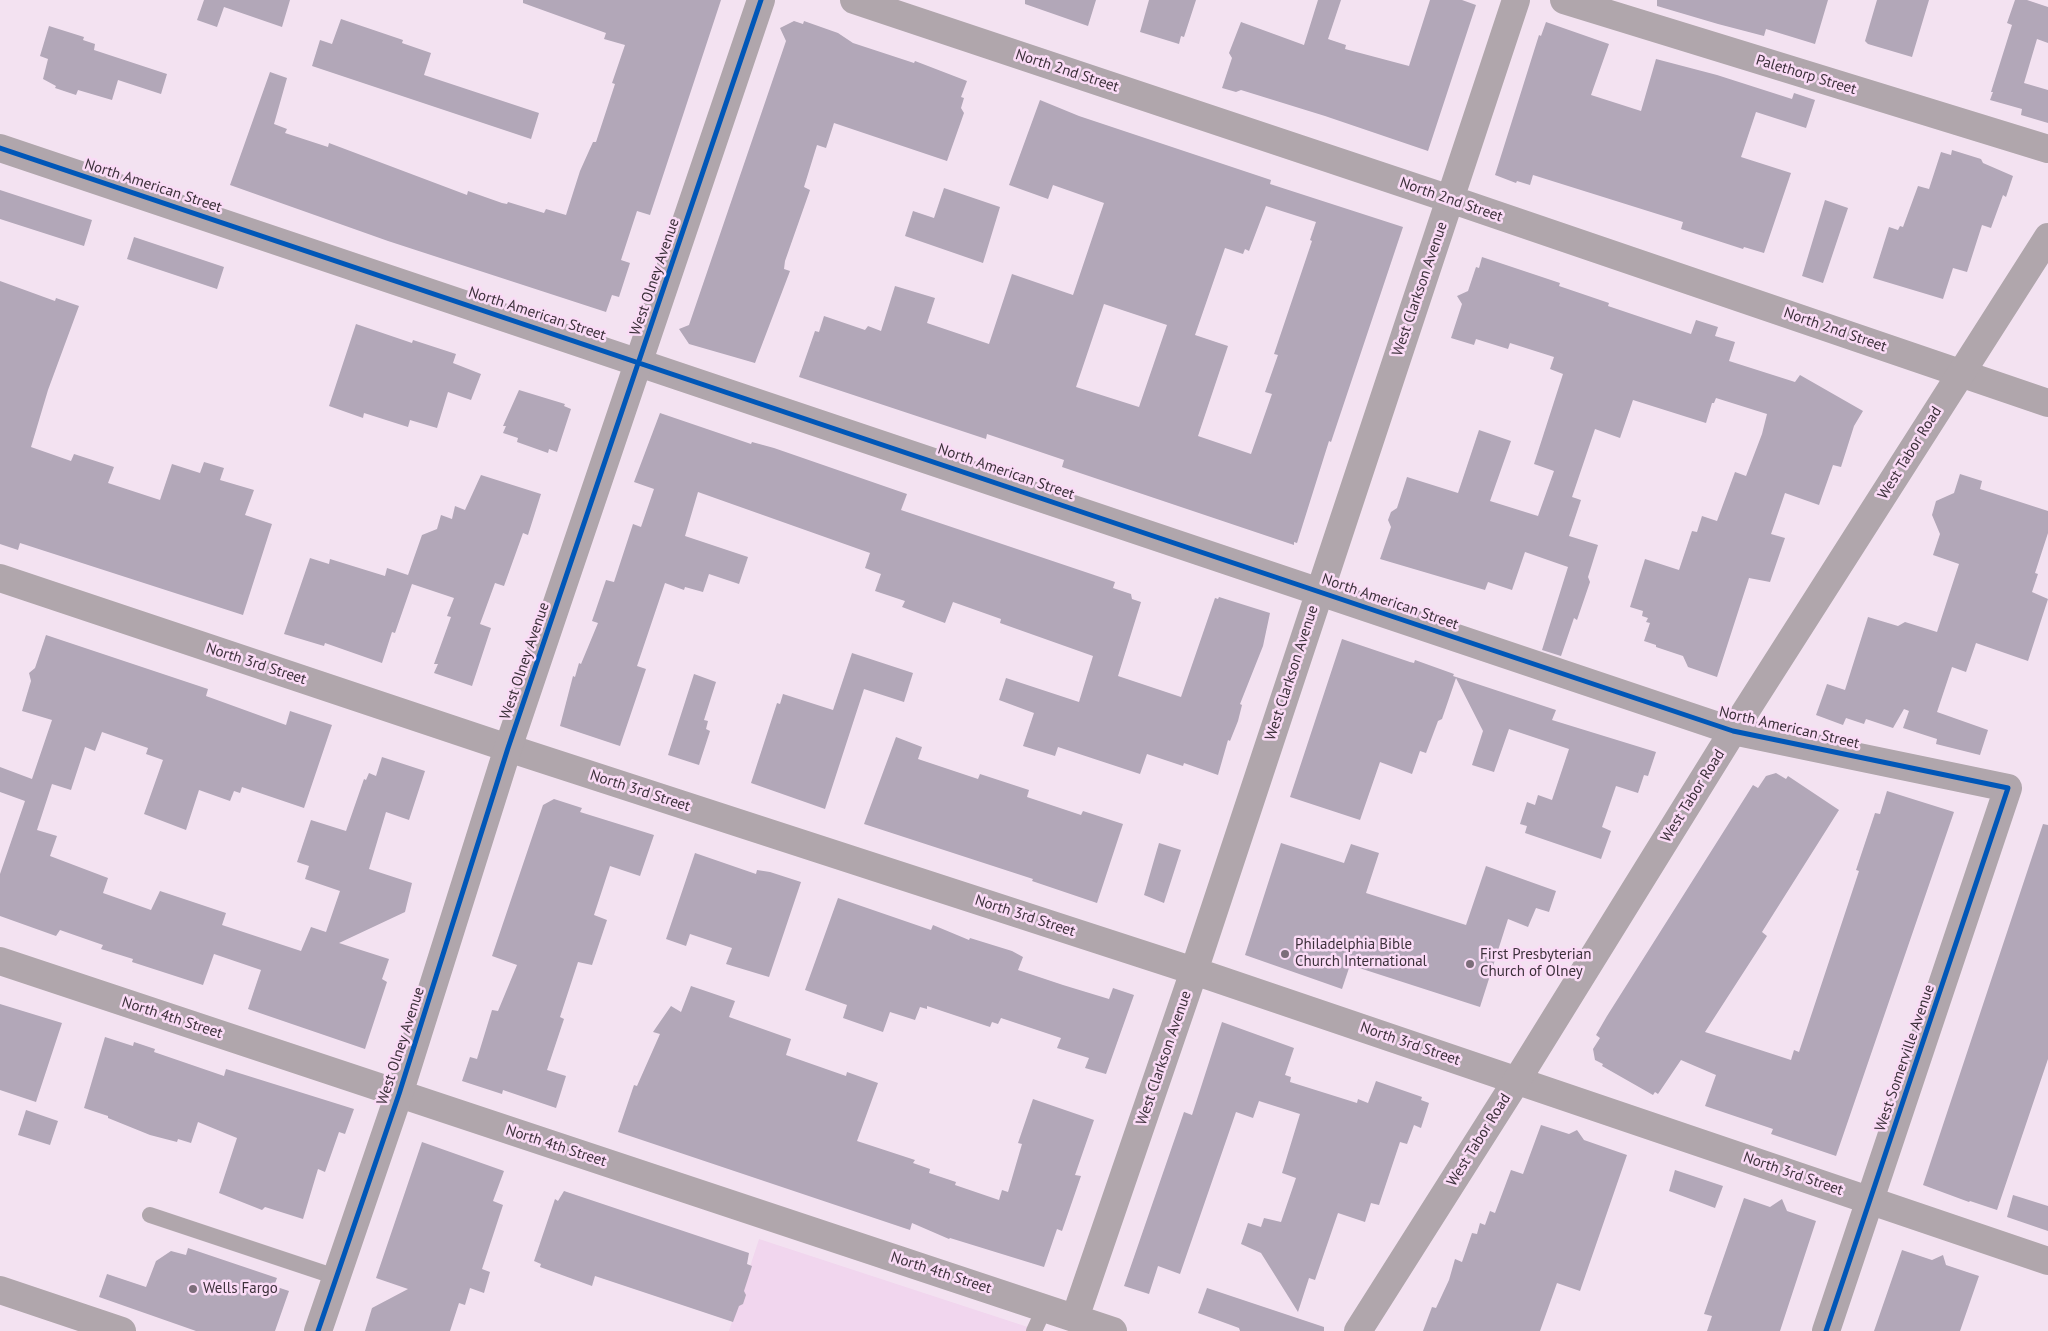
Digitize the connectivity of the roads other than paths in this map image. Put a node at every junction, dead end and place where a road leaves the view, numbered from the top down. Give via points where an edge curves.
1 (761, 0) edge
2 (854, 0) edge
3 (1516, 0) edge
4 (1564, 0) edge
5 (0, 148) edge
6 (2048, 150) edge
7 (1450, 199) junction
8 (2048, 237) edge
9 (640, 362) junction
10 (1961, 373) junction
11 (2048, 403) edge
12 (0, 578) edge
13 (1319, 591) junction
14 (1733, 731) junction
15 (508, 748) junction
16 (2007, 793) joint
17 (0, 960) edge
18 (1194, 971) junction
19 (1517, 1080) junction
20 (399, 1094) junction
21 (1870, 1201) junction
22 (150, 1215) dead end
23 (2048, 1261) edge
24 (336, 1276) junction
25 (0, 1290) edge
26 (1075, 1318) junction
27 (1040, 1319) edge
28 (122, 1331) edge
29 (318, 1331) edge
30 (1113, 1331) edge
31 (1358, 1331) edge
32 (1826, 1331) edge

1 - 9 street, West Olney Avenue
2 - 7 street, North 2nd Street
3 - 7 street, West Clarkson Avenue
4 - 6 street, Palethorp Street
5 - 9 street, North American Street
7 - 10 street, North 2nd Street
7 - 13 street, West Clarkson Avenue
8 - 10 street, West Tabor Road
9 - 13 street, North American Street
9 - 15 street, West Olney Avenue
10 - 11 street, North 2nd Street
10 - 14 street, West Tabor Road
12 - 15 street, North 3rd Street
13 - 14 street, North American Street
13 - 18 street, West Clarkson Avenue
14 - 16 street, North American Street via 2008,788
14 - 19 street, West Tabor Road
15 - 18 street, North 3rd Street
15 - 20 street, West Olney Avenue
16 - 21 street, West Somerville Avenue
17 - 20 street, North 4th Street
18 - 19 street, North 3rd Street
18 - 26 street, West Clarkson Avenue
19 - 21 street, North 3rd Street
19 - 31 street, West Tabor Road
20 - 24 street, West Olney Avenue
20 - 27 street, North 4th Street
21 - 23 street, North 3rd Street
21 - 32 street, West Somerville Avenue
22 - 24 lane
24 - 29 street, West Olney Avenue
25 - 28 street
26 - 27 street, North 4th Street
26 - 30 street, North 4th Street

